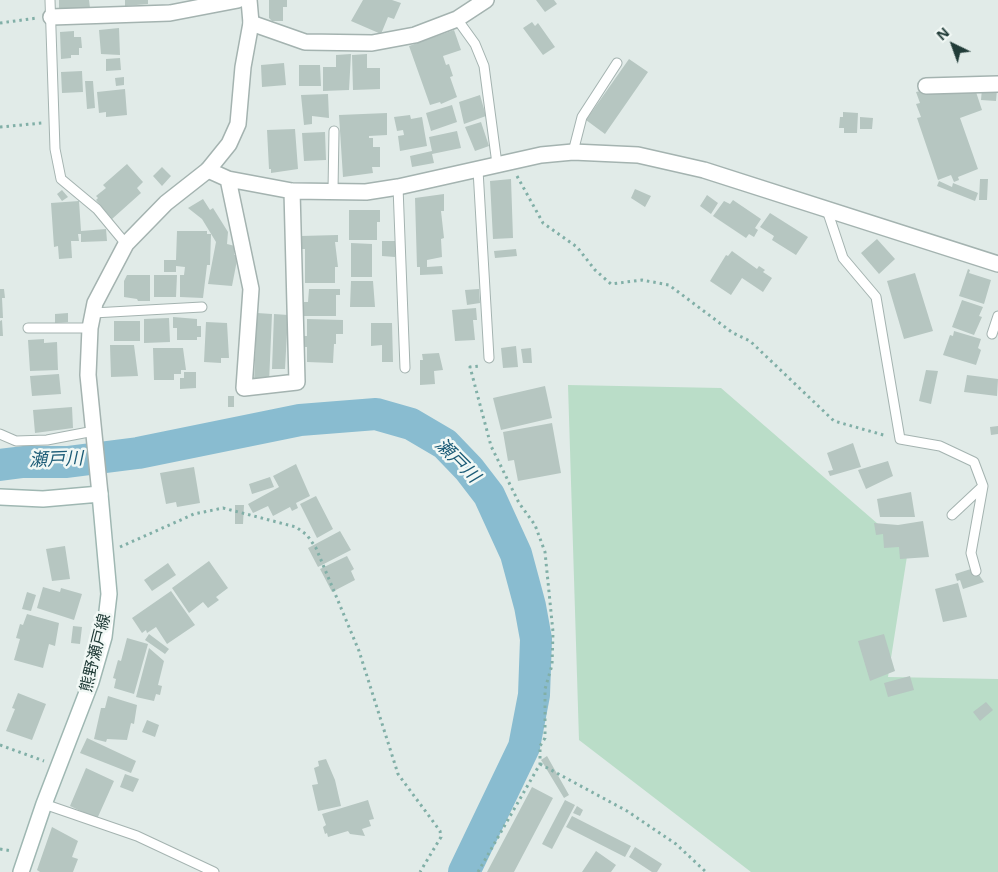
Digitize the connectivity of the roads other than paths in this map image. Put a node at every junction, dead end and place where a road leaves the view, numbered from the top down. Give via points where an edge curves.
1 (50, 0) edge
2 (238, 0) edge
3 (249, 0) edge
4 (486, 0) edge
5 (169, 6) edge
6 (51, 17) junction
7 (457, 18) junction
8 (251, 23) junction
9 (618, 63) dead end
10 (998, 84) edge
11 (926, 86) dead end
12 (334, 131) dead end
13 (572, 152) junction
14 (502, 164) junction
15 (208, 170) junction
16 (478, 170) junction
17 (228, 179) junction
18 (398, 187) junction
19 (333, 190) junction
20 (292, 191) junction
21 (827, 210) junction
22 (126, 244) junction
23 (998, 264) edge
24 (202, 307) dead end
25 (998, 316) edge
26 (91, 320) junction
27 (28, 328) dead end
28 (992, 334) dead end
29 (489, 358) road end
30 (405, 368) dead end
31 (94, 432) junction
32 (0, 434) edge
33 (99, 486) junction
34 (983, 486) junction
35 (0, 497) edge
36 (952, 515) dead end
37 (976, 571) dead end
38 (44, 804) junction
39 (21, 872) edge
40 (214, 872) edge

1 - 6 lane
2 - 5 street
3 - 8 street
4 - 7 street
5 - 6 street
6 - 22 lane via 55,149 61,179 97,209
7 - 8 street via 415,35 372,43 305,42
7 - 14 lane via 475,44 484,66
8 - 15 street via 238,124 229,144
9 - 13 lane via 582,117
10 - 11 street
12 - 19 lane
13 - 14 street
13 - 21 street via 638,155 704,170
14 - 16 street
15 - 17 street
15 - 22 street via 166,203
16 - 18 street
16 - 29 lane
17 - 20 street
17 - 20 street via 251,289 244,388 297,382
18 - 19 street via 366,192
18 - 30 lane
19 - 20 street
21 - 23 street
21 - 34 lane via 843,258 876,297 900,439 957,452 974,462
22 - 26 street via 96,303
24 - 26 lane
25 - 28 lane
26 - 27 lane
26 - 31 street, 熊野瀬戸線 via 88,375
31 - 32 lane via 47,440 16,441
31 - 33 street, 熊野瀬戸線
33 - 35 street via 43,499
33 - 38 street, 熊野瀬戸線 via 109,594 104,637 92,682
34 - 36 lane
34 - 37 lane via 971,553
38 - 39 street, 熊野瀬戸線
38 - 40 lane via 137,836

